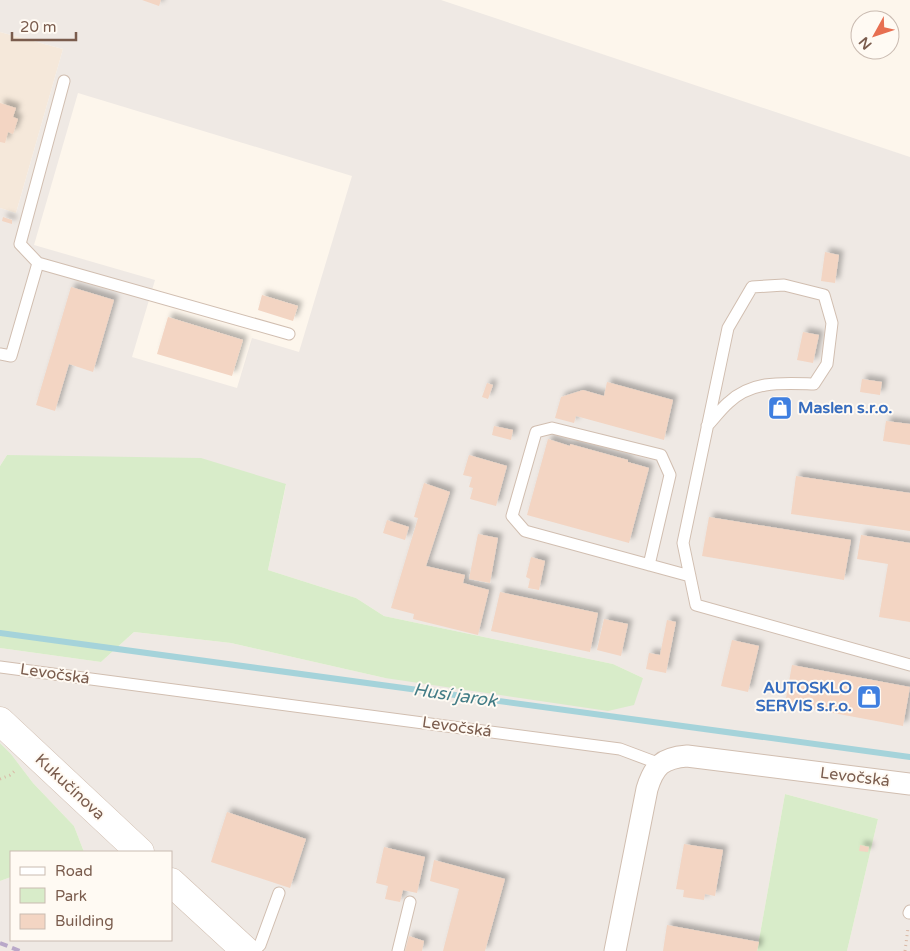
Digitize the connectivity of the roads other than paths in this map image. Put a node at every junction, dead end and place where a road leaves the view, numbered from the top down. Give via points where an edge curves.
1 (64, 80) dead end
2 (38, 263) junction
3 (289, 334) dead end
4 (0, 354) edge
5 (707, 426) junction
6 (649, 565) junction
7 (690, 576) junction
8 (910, 665) edge
9 (0, 667) edge
10 (0, 721) edge
11 (660, 764) junction
12 (910, 784) edge
13 (139, 851) edge
14 (172, 883) edge
15 (279, 893) dead end
16 (410, 902) dead end
17 (246, 951) edge
18 (254, 951) edge
19 (398, 951) edge
20 (615, 951) edge

1 - 2 lane via 20,244
2 - 3 lane
2 - 4 lane via 11,356
5 - 5 lane via 728,328 752,287 784,285 824,295 832,323 827,364 814,384 757,385 729,402
5 - 7 lane via 683,543
6 - 6 lane via 525,531 512,516 536,432 552,428 661,455 670,475
6 - 7 lane
7 - 8 lane via 696,606
9 - 11 lane, Levočská via 620,749
10 - 13 street, Kukučínova
11 - 12 street, Levočská via 673,757 686,756
11 - 20 street via 651,774 647,789
14 - 17 street
15 - 18 lane via 260,945
16 - 19 lane

